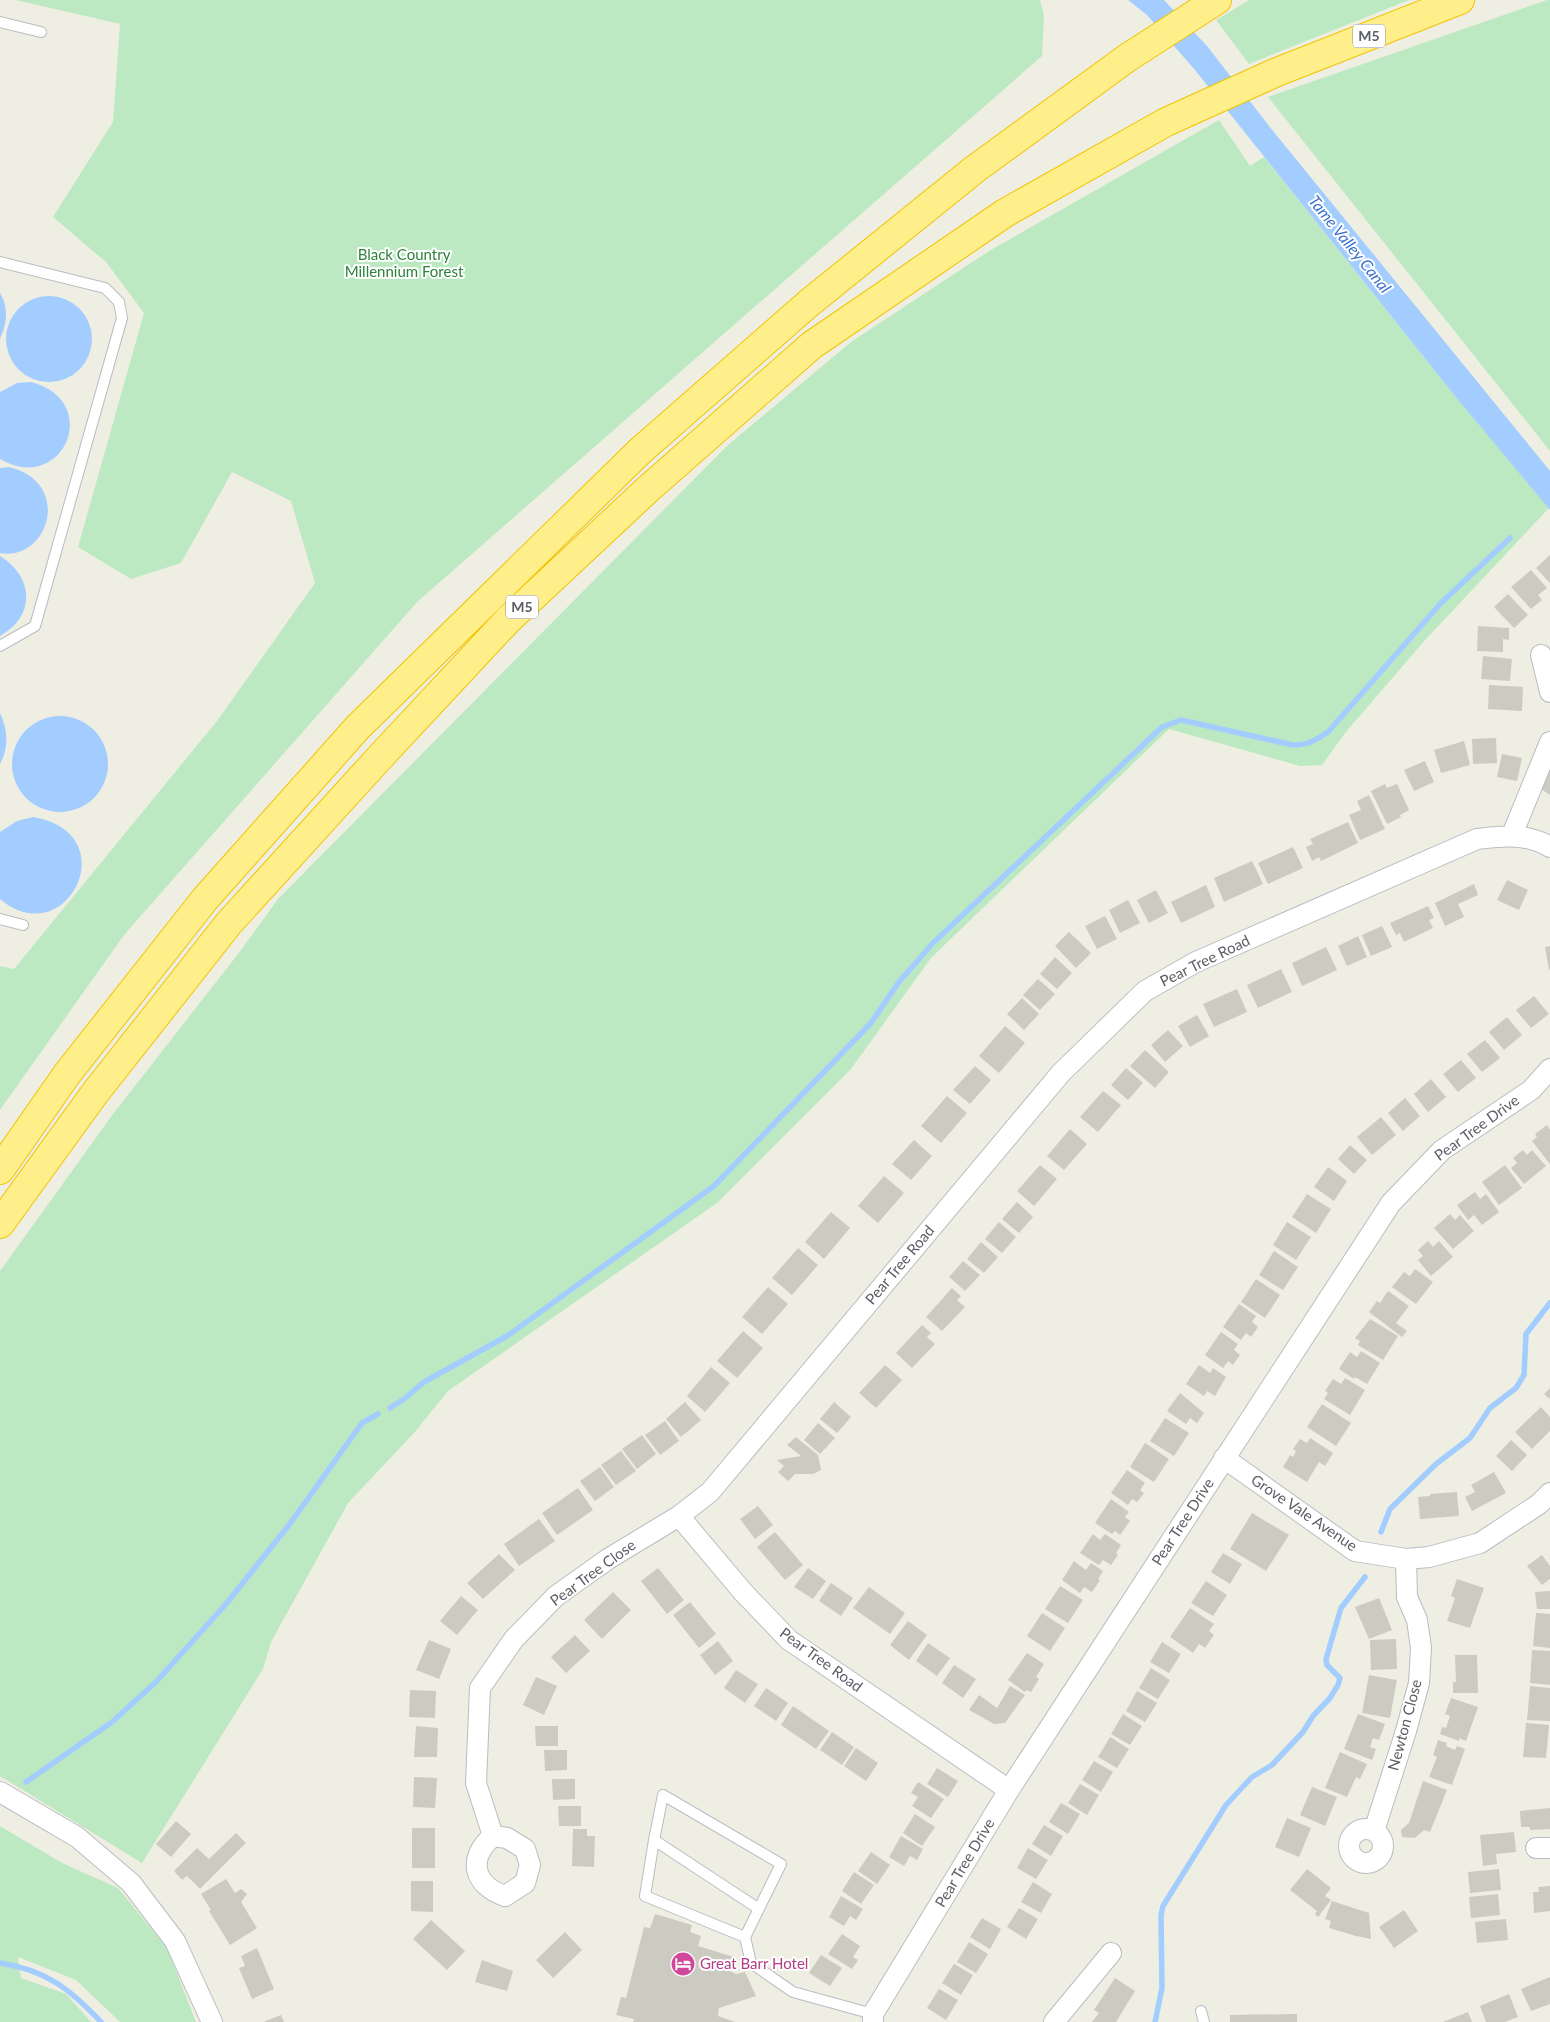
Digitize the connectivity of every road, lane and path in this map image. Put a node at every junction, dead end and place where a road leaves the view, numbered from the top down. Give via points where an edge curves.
1 (1217, 0) edge
2 (1460, 0) edge
3 (0, 22) edge
4 (41, 32) dead end
5 (0, 262) edge
6 (0, 646) edge
7 (1541, 655) dead end
8 (1550, 692) edge
9 (1550, 742) edge
10 (1512, 835) junction
11 (1550, 847) edge
12 (0, 919) edge
13 (23, 925) dead end
14 (1550, 1069) edge
15 (0, 1170) edge
16 (0, 1224) edge
17 (1224, 1458) junction
18 (1546, 1505) edge
19 (679, 1516) junction
20 (1406, 1559) junction
21 (1008, 1790) junction
22 (0, 1792) edge
23 (1374, 1831) dead end
24 (493, 1836) dead end
25 (654, 1840) junction
26 (759, 1909) junction
27 (745, 1937) junction
28 (1111, 1953) dead end
29 (1201, 2011) dead end
30 (873, 2018) edge
31 (212, 2022) edge
32 (1054, 2022) edge
33 (1204, 2022) edge

1 - 15 highway, M5 via 1128,58 975,169 809,303 640,450 358,727 205,899 67,1074
2 - 16 highway, M5 via 1277,72 1166,122 1004,213 812,346 648,489 508,620 381,756 229,923 95,1093
3 - 4 lane
5 - 6 lane via 105,288 119,302 122,318 36,626
7 - 8 street
9 - 10 street
10 - 11 street via 1540,841
10 - 19 street, Pear Tree Road via 1477,839 1196,962 1145,991 1060,1073 710,1492
12 - 13 lane
14 - 17 street, Pear Tree Drive via 1530,1090 1442,1150 1390,1203
17 - 20 street, Grove Vale Avenue via 1355,1551
17 - 21 street, Pear Tree Drive
18 - 20 street, Grove Vale Avenue via 1480,1543 1429,1557
19 - 21 street, Pear Tree Road via 788,1640
19 - 24 street, Pear Tree Close via 608,1559 556,1596 514,1639 480,1688 476,1783
20 - 23 street, Newton Close via 1407,1597 1417,1620 1421,1648 1419,1683
21 - 30 street, Pear Tree Drive
22 - 31 street via 77,1837 131,1883 175,1941
25 - 26 lane
25 - 26 lane via 662,1795 781,1864
25 - 27 lane via 645,1896
26 - 27 lane
27 - 30 lane via 751,1963 793,1992
28 - 32 street
29 - 33 lane

